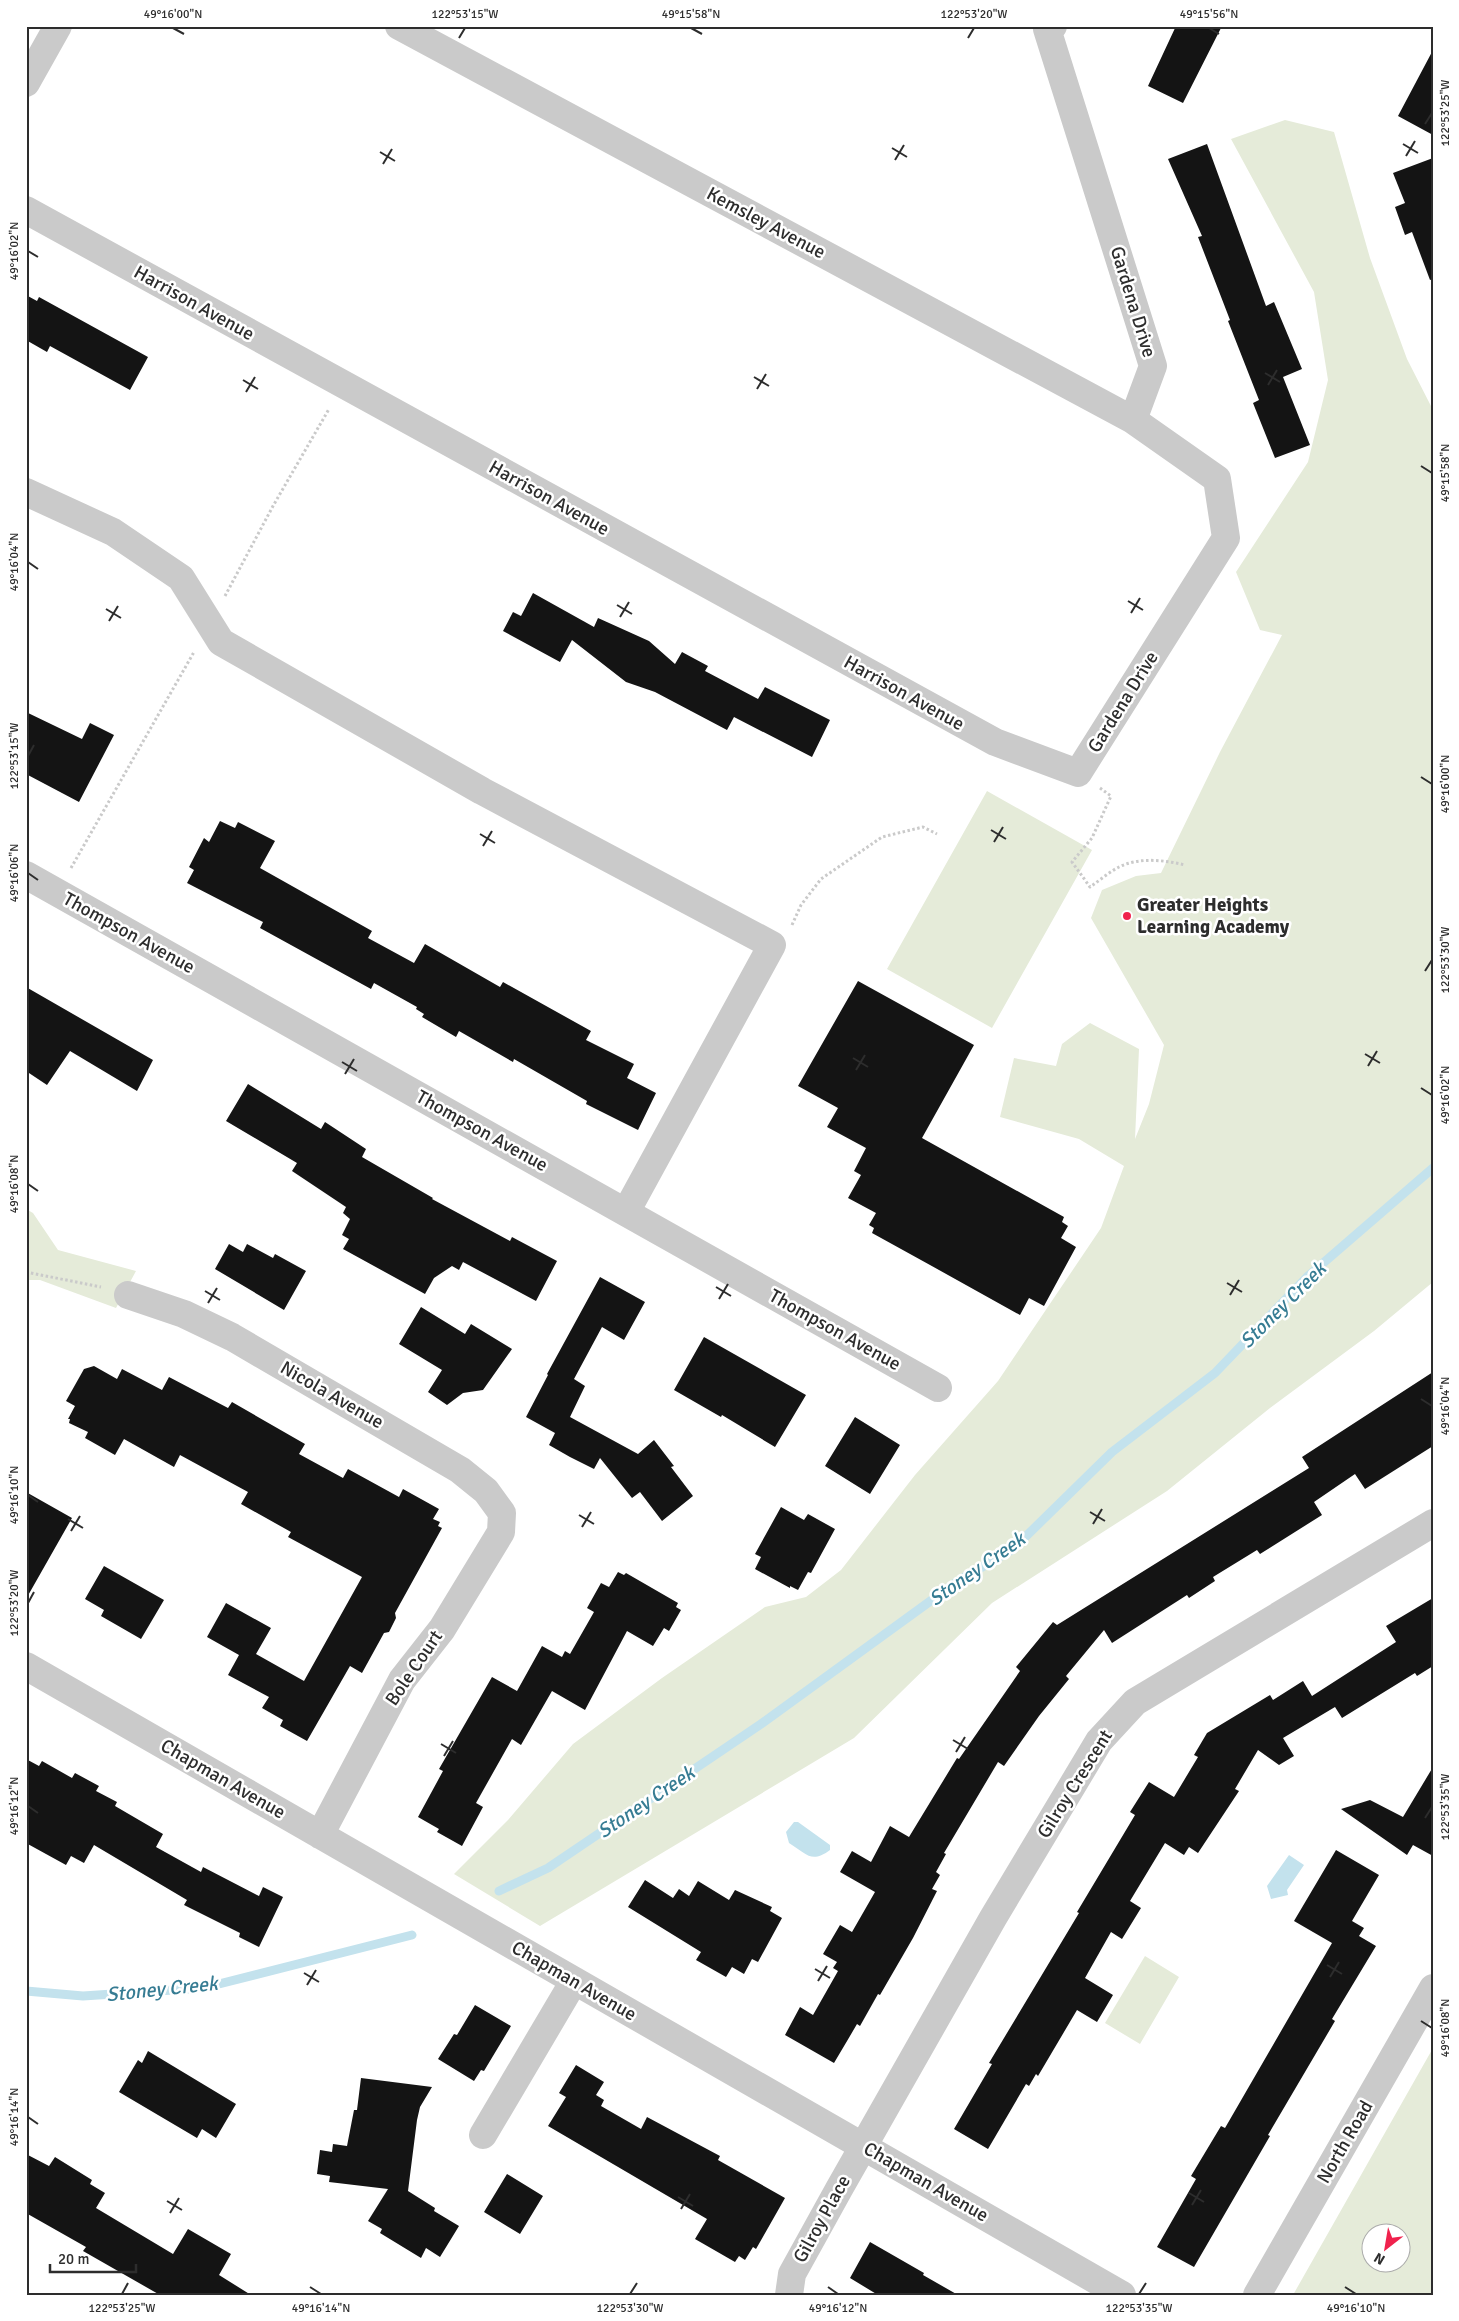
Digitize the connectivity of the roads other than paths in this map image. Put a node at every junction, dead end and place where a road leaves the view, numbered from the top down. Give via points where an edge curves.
1 (58, 26) edge
2 (399, 26) edge
3 (1049, 27) edge
4 (26, 83) edge
5 (26, 210) edge
6 (1133, 420) junction
7 (26, 492) edge
8 (1078, 772) joint
9 (26, 875) edge
10 (626, 1212) junction
11 (128, 1296) road end
12 (938, 1388) dead end
13 (1433, 1523) edge
14 (501, 1532) joint
15 (26, 1666) edge
16 (320, 1835) junction
17 (574, 1981) junction
18 (1433, 1988) edge
19 (483, 2135) dead end
20 (863, 2146) junction
21 (789, 2295) edge
22 (1122, 2295) edge
23 (1257, 2295) edge

1 - 4 street
2 - 6 street, Kemsley Avenue
3 - 6 street, Gardena Drive via 1153,366
5 - 8 street, Harrison Avenue via 995,742
6 - 8 street, Gardena Drive via 1217,480 1226,538
7 - 10 street via 113,532 181,578 221,642 380,735 772,945
9 - 10 street, Thompson Avenue
10 - 12 street, Thompson Avenue
11 - 14 street, Nicola Avenue via 184,1314 232,1337 460,1470 486,1491 502,1513
13 - 20 street, Gilroy Crescent via 1135,1702 1115,1721 1099,1741 994,1918
14 - 16 street, Bole Court via 442,1628 402,1680
15 - 16 street, Chapman Avenue
16 - 17 street, Chapman Avenue
17 - 19 street
17 - 20 street, Chapman Avenue
18 - 23 street, North Road
20 - 21 street, Gilroy Place via 792,2274
20 - 22 street, Chapman Avenue

